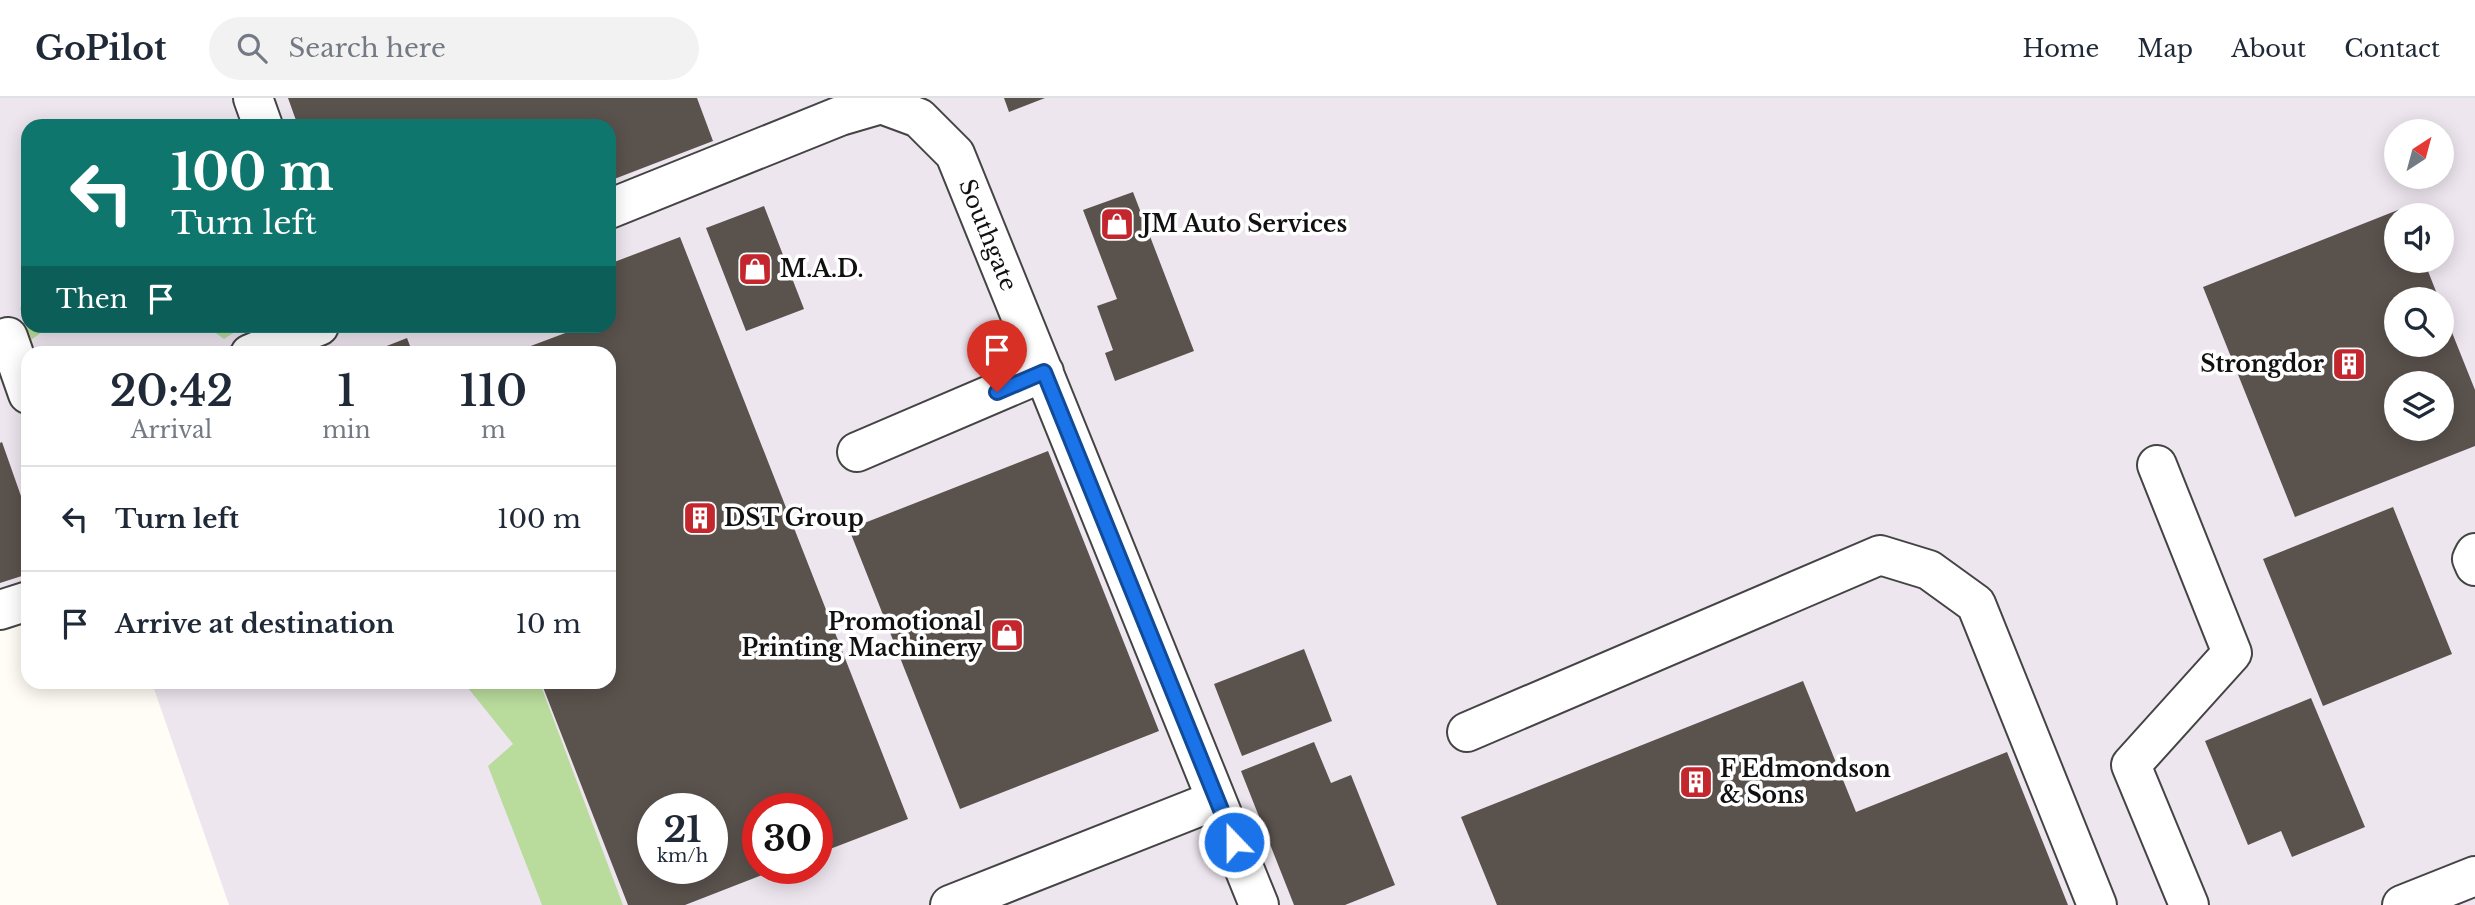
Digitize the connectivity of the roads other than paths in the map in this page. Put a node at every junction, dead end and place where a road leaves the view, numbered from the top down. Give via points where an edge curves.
1 (253, 98) edge
2 (260, 119) edge
3 (616, 206) edge
4 (302, 333) edge
5 (8, 337) dead end
6 (270, 346) edge
7 (1044, 372) junction
8 (21, 374) edge
9 (857, 452) dead end
10 (2157, 465) dead end
11 (2475, 553) edge
12 (2475, 566) edge
13 (21, 603) edge
14 (0, 610) edge
15 (1467, 732) dead end
16 (1216, 800) junction
17 (2475, 877) edge
18 (950, 905) edge
19 (1259, 905) edge
20 (2097, 905) edge
21 (2189, 905) edge
22 (2402, 905) edge

1 - 2 street
3 - 7 street, Southgate via 850,113 881,104 919,118 956,154
4 - 6 street
5 - 8 street
7 - 9 street
7 - 16 street, Southgate
10 - 21 street via 2232,653 2131,765
11 - 12 street
13 - 14 street
15 - 20 street via 1880,555 1929,570 1976,604
16 - 18 street
16 - 19 street, Southgate
17 - 22 street

